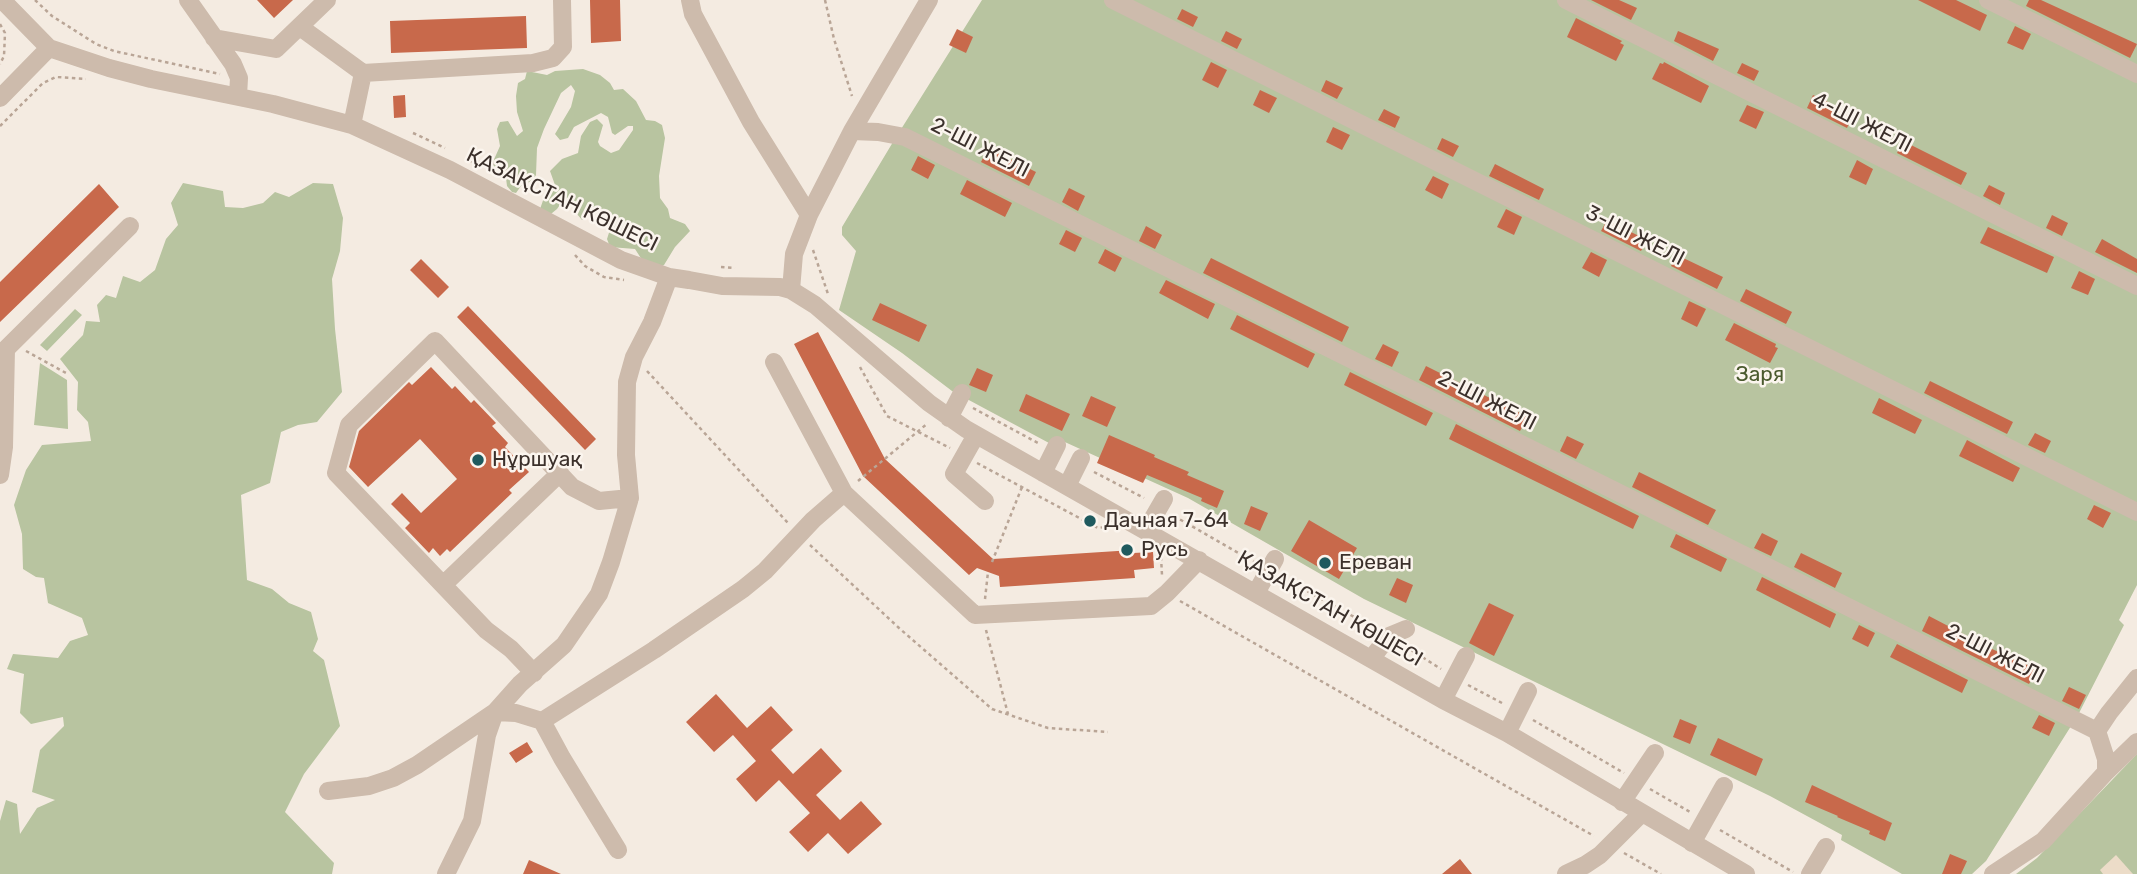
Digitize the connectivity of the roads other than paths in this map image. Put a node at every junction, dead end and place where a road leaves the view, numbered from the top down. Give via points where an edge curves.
1 (2, 0) edge
2 (188, 0) edge
3 (327, 0) edge
4 (562, 0) edge
5 (690, 0) edge
6 (929, 0) edge
7 (1113, 0) edge
8 (1566, 0) edge
9 (1988, 0) edge
10 (300, 27) junction
11 (214, 38) junction
12 (49, 48) junction
13 (363, 73) junction
14 (2137, 74) edge
15 (238, 96) junction
16 (0, 98) edge
17 (352, 125) junction
18 (856, 125) junction
19 (809, 215) junction
20 (130, 226) dead end
21 (668, 276) junction
22 (2137, 286) edge
23 (792, 290) junction
24 (774, 362) dead end
25 (962, 393) dead end
26 (946, 415) junction
27 (975, 435) junction
28 (1057, 445) dead end
29 (1081, 458) dead end
30 (560, 473) junction
31 (1043, 473) junction
32 (0, 475) edge
33 (1067, 486) junction
34 (844, 494) junction
35 (630, 498) junction
36 (1164, 499) dead end
37 (985, 501) dead end
38 (2137, 512) edge
39 (1146, 530) junction
40 (1275, 559) dead end
41 (1199, 560) junction
42 (443, 585) junction
43 (1256, 593) junction
44 (1406, 629) dead end
45 (1466, 656) dead end
46 (1371, 659) junction
47 (534, 673) junction
48 (2137, 678) edge
49 (1528, 691) dead end
50 (1443, 700) junction
51 (495, 712) junction
52 (542, 721) junction
53 (2097, 731) junction
54 (1507, 733) junction
55 (2137, 742) edge
56 (1655, 752) dead end
57 (2106, 772) junction
58 (1724, 786) dead end
59 (328, 791) dead end
60 (1622, 802) junction
61 (1642, 813) junction
62 (1692, 843) junction
63 (1826, 846) dead end
64 (618, 850) dead end
65 (446, 874) edge
66 (1566, 874) edge
67 (1746, 874) edge
68 (1810, 874) edge
69 (1993, 874) edge

1 - 12 street
2 - 11 street
3 - 10 street
4 - 13 street via 564,47 553,58
5 - 19 street via 751,122
6 - 18 street
7 - 38 street, 3-ШІ ЖЕЛІ
8 - 22 street, 4-ШІ ЖЕЛІ
9 - 14 street
10 - 11 street via 276,49
10 - 13 street
11 - 15 street via 239,78
12 - 15 street, ҚАЗАҚСТАН КӨШЕСІ via 151,79
12 - 16 street
13 - 17 street
15 - 17 street, ҚАЗАҚСТАН КӨШЕСІ
17 - 21 street, ҚАЗАҚСТАН КӨШЕСІ via 450,170 621,260
18 - 19 street
18 - 53 street, 2-ШІ ЖЕЛІ via 905,136
19 - 23 street via 794,254
20 - 32 street via 6,349
21 - 23 street, ҚАЗАҚСТАН КӨШЕСІ via 722,286
21 - 35 street via 627,382
23 - 26 street, ҚАЗАҚСТАН КӨШЕСІ
24 - 34 street
25 - 26 street
26 - 27 street, ҚАЗАҚСТАН КӨШЕСІ
27 - 31 street, ҚАЗАҚСТАН КӨШЕСІ
27 - 37 street via 954,474
28 - 31 street
29 - 33 street
30 - 35 street via 572,487 599,501
30 - 42 street
30 - 42 street via 435,341 349,425 336,473
31 - 33 street, ҚАЗАҚСТАН КӨШЕСІ
33 - 39 street, ҚАЗАҚСТАН КӨШЕСІ
34 - 41 street via 975,615 1151,606
34 - 52 street via 743,589
35 - 47 street via 599,594 564,645
36 - 39 street
39 - 41 street, ҚАЗАҚСТАН КӨШЕСІ
40 - 43 street
41 - 43 street, ҚАЗАҚСТАН КӨШЕСІ
42 - 47 street
43 - 46 street, ҚАЗАҚСТАН КӨШЕСІ
44 - 46 street via 1389,636
45 - 50 street
46 - 50 street, ҚАЗАҚСТАН КӨШЕСІ
47 - 51 street
48 - 53 street
49 - 54 street
50 - 54 street, ҚАЗАҚСТАН КӨШЕСІ
51 - 52 street
51 - 59 street via 393,778
51 - 65 street via 472,821
52 - 64 street
53 - 57 street
54 - 60 street, ҚАЗАҚСТАН КӨШЕСІ
55 - 57 street
56 - 60 street
57 - 69 street via 2043,841
58 - 62 street
60 - 61 street, ҚАЗАҚСТАН КӨШЕСІ
61 - 62 street, ҚАЗАҚСТАН КӨШЕСІ
61 - 66 street via 1601,855
62 - 67 street, ҚАЗАҚСТАН КӨШЕСІ
63 - 68 street

